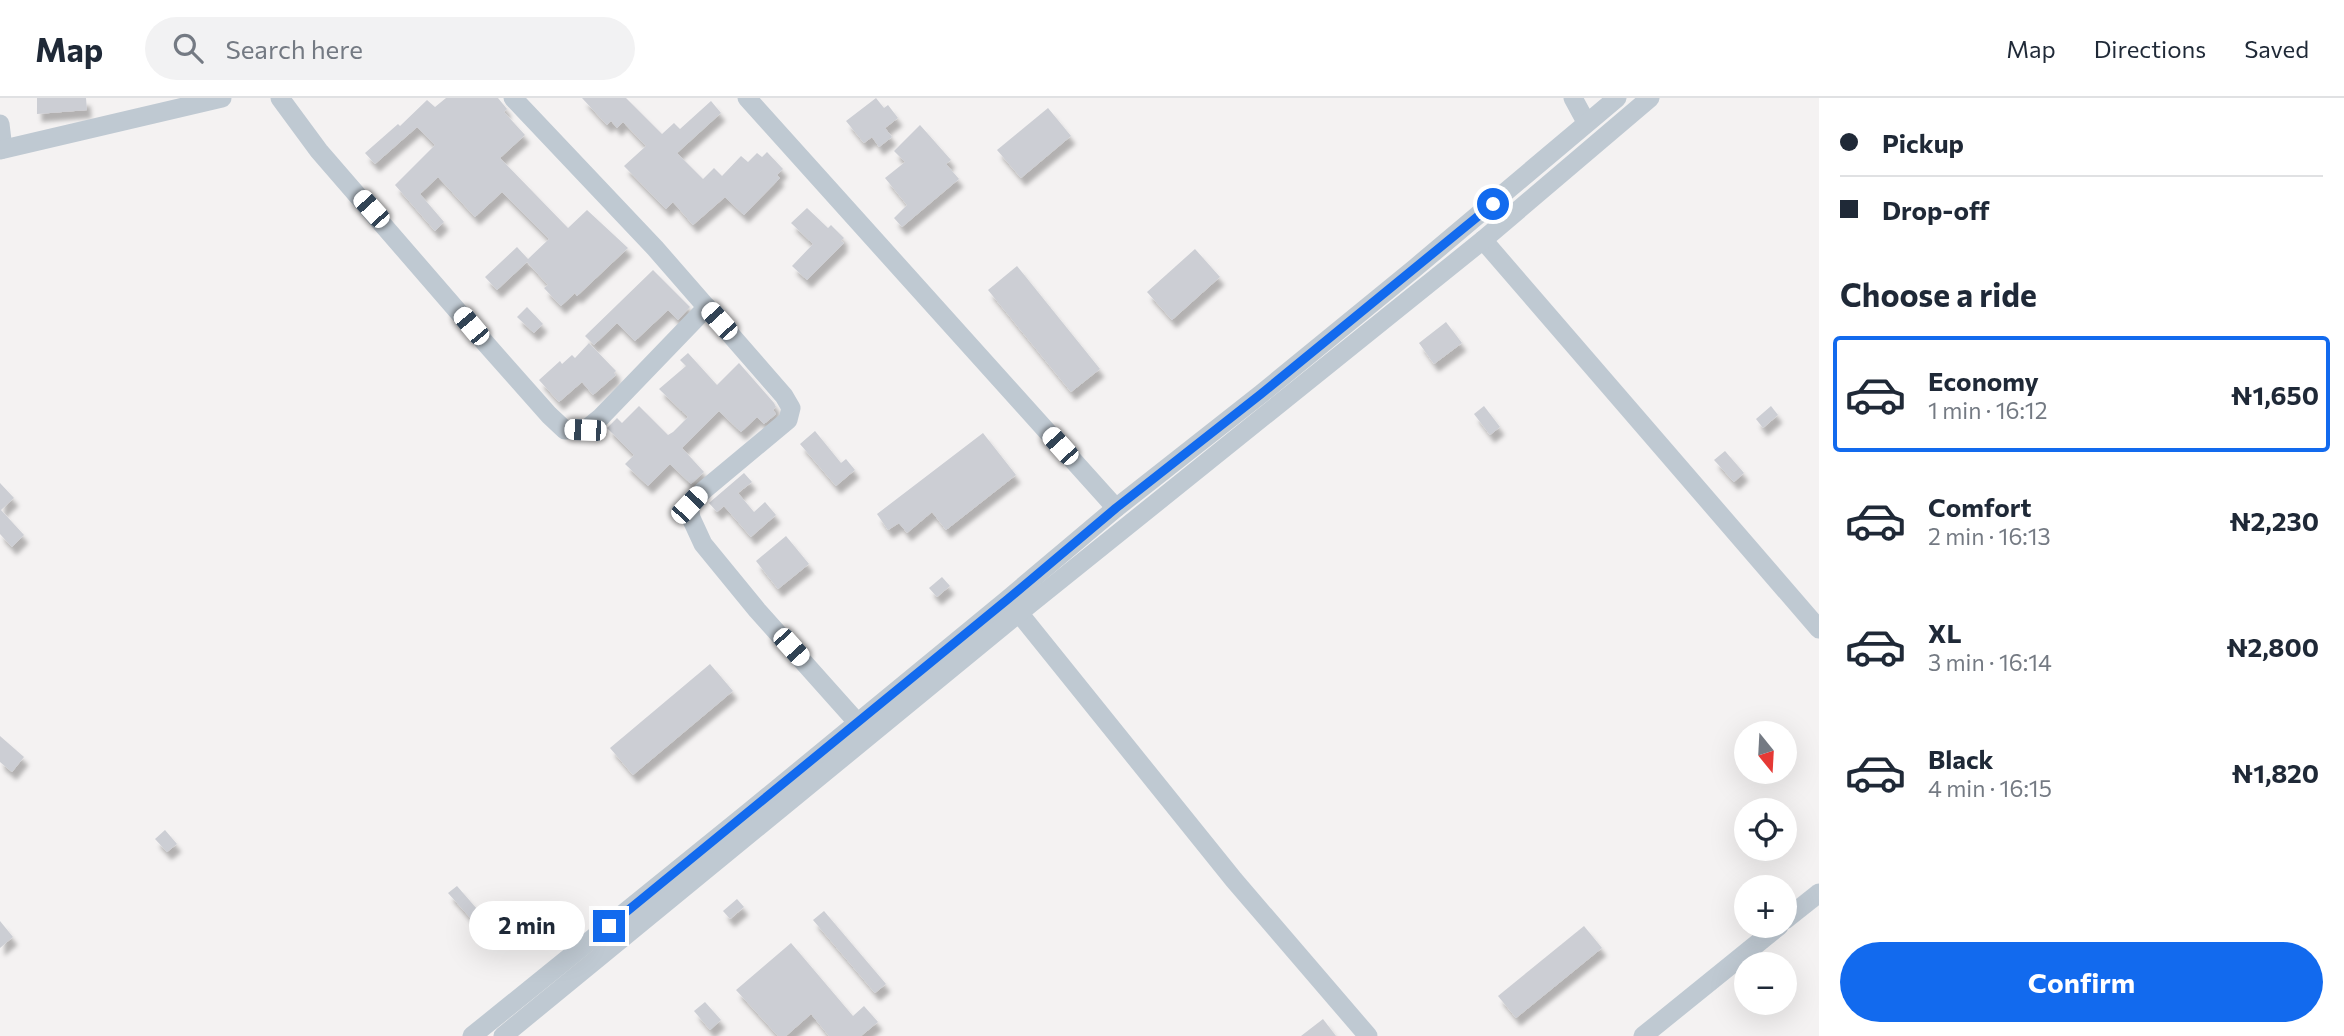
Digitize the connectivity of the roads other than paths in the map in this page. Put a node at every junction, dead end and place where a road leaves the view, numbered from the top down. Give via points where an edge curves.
1 (222, 98) edge
2 (280, 98) edge
3 (513, 98) edge
4 (747, 98) edge
5 (1573, 98) edge
6 (1617, 98) edge
7 (1650, 98) edge
8 (174, 103) edge
9 (1586, 122) junction
10 (0, 124) edge
11 (1, 149) edge
12 (1483, 240) junction
13 (707, 307) junction
14 (1116, 508) junction
15 (1019, 613) junction
16 (1819, 629) edge
17 (857, 722) junction
18 (1819, 893) edge
19 (1797, 910) edge
20 (1764, 938) edge
21 (472, 1036) edge
22 (503, 1036) edge
23 (1368, 1036) edge
24 (1643, 1036) edge

1 - 8 street
2 - 13 street via 319,151 565,430 585,430 601,417
3 - 13 street
4 - 14 street
5 - 9 street
6 - 9 street
7 - 12 street
8 - 11 street
9 - 14 street via 1395,285
10 - 11 street
12 - 15 street
12 - 16 street
13 - 17 street via 791,408 788,420 689,505 691,518 703,544
14 - 17 street
15 - 22 street
15 - 23 street via 1234,880
17 - 21 street
18 - 19 street
20 - 24 street

